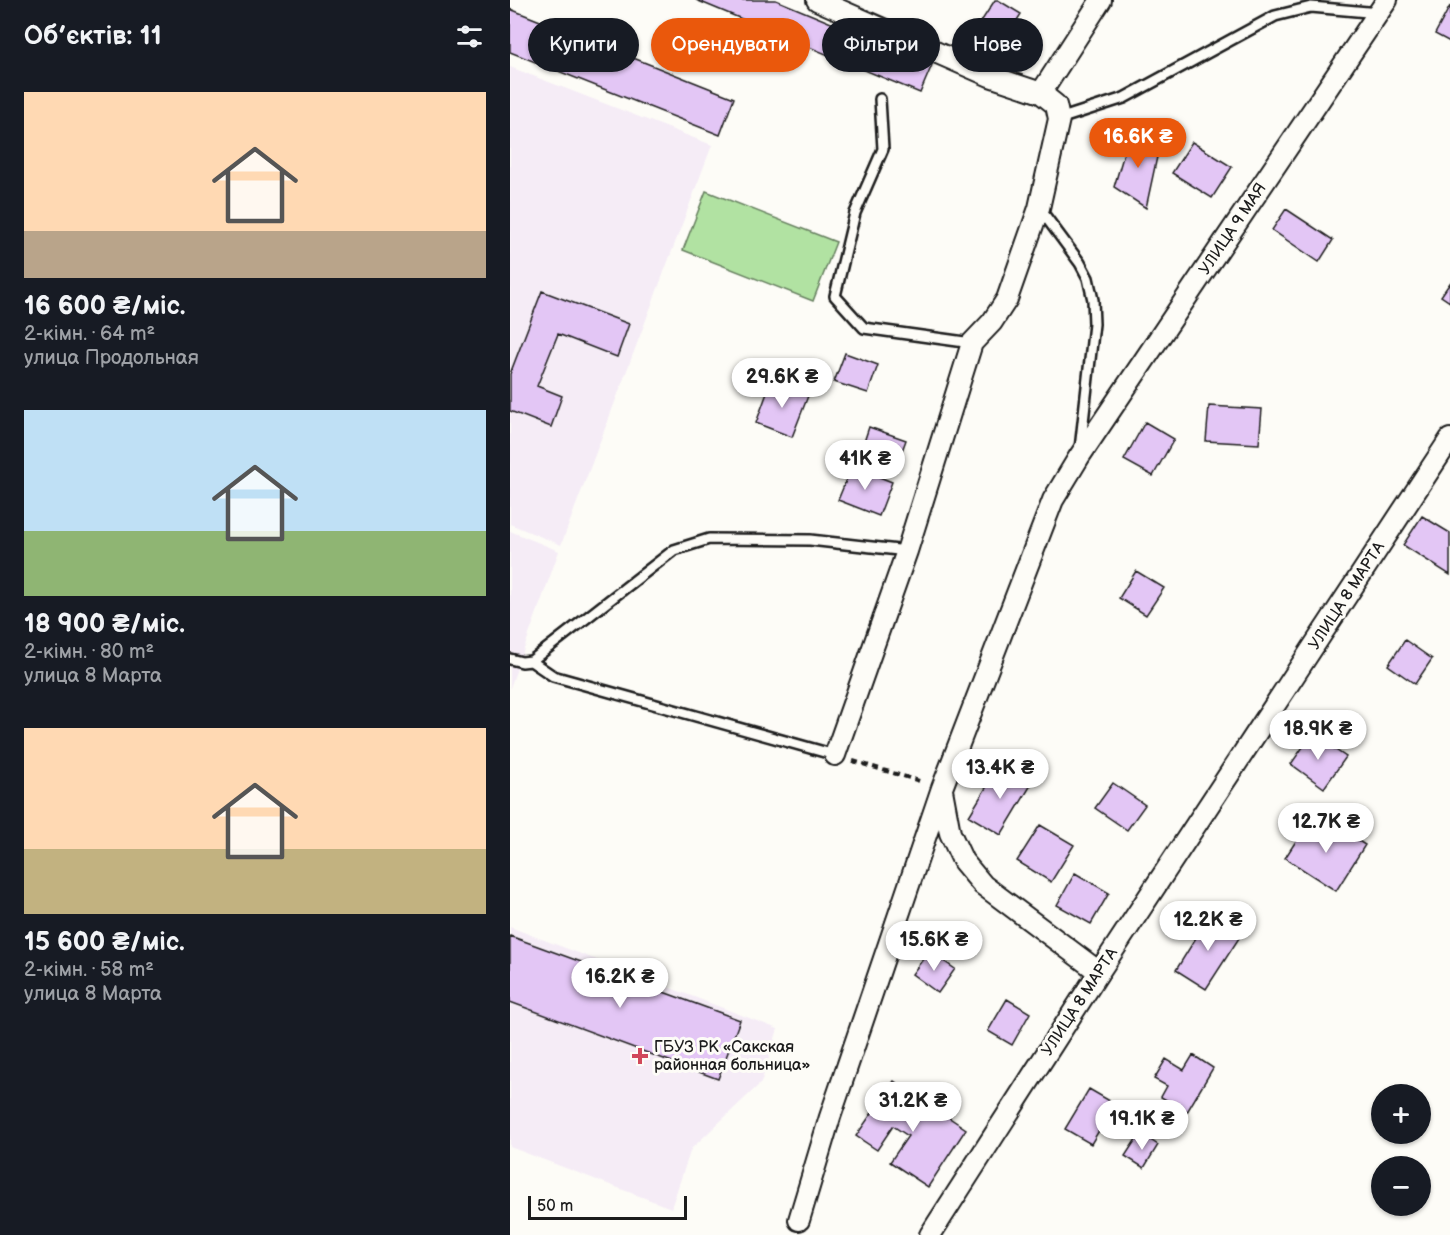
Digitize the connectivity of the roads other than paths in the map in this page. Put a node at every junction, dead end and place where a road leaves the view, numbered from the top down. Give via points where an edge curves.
1 (817, 0) edge
2 (1101, 0) edge
3 (1383, 6) edge
4 (1041, 93) junction
5 (880, 99) dead end
6 (1059, 119) junction
7 (1040, 208) junction
8 (972, 343) junction
9 (1450, 439) edge
10 (1079, 457) junction
11 (907, 551) junction
12 (510, 659) edge
13 (531, 661) junction
14 (835, 755) joint
15 (942, 788) junction
16 (1099, 972) junction
17 (800, 1220) dead end
18 (930, 1235) edge

1 - 4 street via 990,76
2 - 4 street
3 - 6 lane via 1311,7 1275,16 1124,98
3 - 10 street, УЛИЦА 9 МАЯ
4 - 6 street via 1056,105
5 - 8 lane via 883,149 855,213 836,296 864,328
6 - 7 street
7 - 8 street via 1007,299
7 - 10 lane via 1080,263 1093,300 1094,324
8 - 11 street
9 - 16 street, УЛИЦА 8 МАРТА
10 - 15 street, УЛИЦА 9 МАЯ via 1053,500
11 - 13 lane via 810,540 709,539 674,550
11 - 14 street
12 - 13 lane
13 - 14 lane via 553,676
15 - 16 street via 950,834 963,861 983,885
15 - 17 street, УЛИЦА 9 МАЯ via 830,1117
16 - 18 street, УЛИЦА 8 МАРТА

